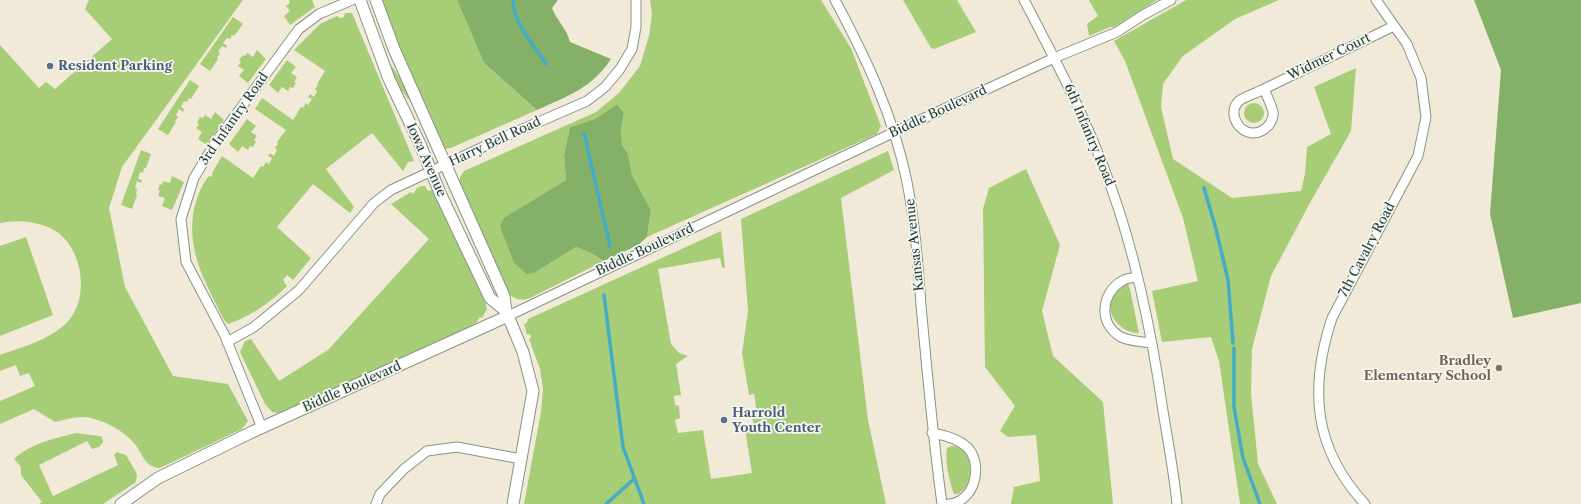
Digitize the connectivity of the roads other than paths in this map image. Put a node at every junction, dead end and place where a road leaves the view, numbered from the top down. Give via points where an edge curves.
1 (352, 0) edge
2 (360, 0) edge
3 (376, 0) edge
4 (636, 0) edge
5 (835, 0) edge
6 (1024, 0) edge
7 (1171, 0) edge
8 (1376, 0) edge
9 (1394, 26) junction
10 (1054, 58) junction
11 (1264, 89) junction
12 (894, 132) junction
13 (446, 164) junction
14 (431, 171) junction
15 (1137, 277) junction
16 (507, 313) junction
17 (227, 342) junction
18 (1152, 343) junction
19 (262, 428) junction
20 (932, 433) junction
21 (521, 460) junction
22 (121, 504) edge
23 (376, 504) edge
24 (513, 504) edge
25 (942, 504) edge
26 (949, 504) edge
27 (1176, 504) edge
28 (1365, 504) edge

1 - 17 street, 3rd Infantry Road via 320,14 299,29 215,143 194,178 181,219 186,262
2 - 14 street, Iowa Avenue via 389,79
3 - 13 street, Iowa Avenue via 394,48
4 - 13 street, Harry Bell Road via 636,27 632,49 605,87 587,101
5 - 12 street, Kansas Avenue via 862,50
6 - 10 street, 6th Infantry Road
7 - 10 street, Biddle Boulevard via 1117,32
8 - 9 street, 7th Cavalry Road
9 - 11 street, Widmer Court
9 - 28 street, 7th Cavalry Road via 1407,44 1421,78 1426,117 1418,156 1332,318 1322,346 1319,373 1321,425 1330,452 1342,475
10 - 12 street, Biddle Boulevard
10 - 15 street, 6th Infantry Road via 1087,126 1111,187 1130,245
11 - 11 street, Widmer Court via 1239,101 1235,107 1234,116 1238,125 1246,132 1254,134 1271,124 1274,113
12 - 16 street, Biddle Boulevard
12 - 20 street, Kansas Avenue via 907,182 914,224
13 - 14 street, Harry Bell Road
13 - 16 street, Iowa Avenue via 504,296
14 - 16 street, Iowa Avenue via 490,298
14 - 17 street, Harry Bell Road via 391,190 374,203 299,290 254,327
15 - 18 street, 6th Infantry Road
15 - 18 street via 1123,280 1111,289 1104,303 1105,317 1112,329 1121,337
16 - 19 street, Biddle Boulevard
16 - 21 street, Iowa Avenue via 523,352 533,391
17 - 19 street, 3rd Infantry Road
18 - 27 street, 6th Infantry Road
19 - 22 street, Biddle Boulevard via 158,478
20 - 25 street, Kansas Avenue
20 - 26 street via 952,438 967,447 977,468 970,491 964,498
21 - 23 street via 457,447 427,451 404,469 380,494
21 - 24 street, Iowa Avenue

